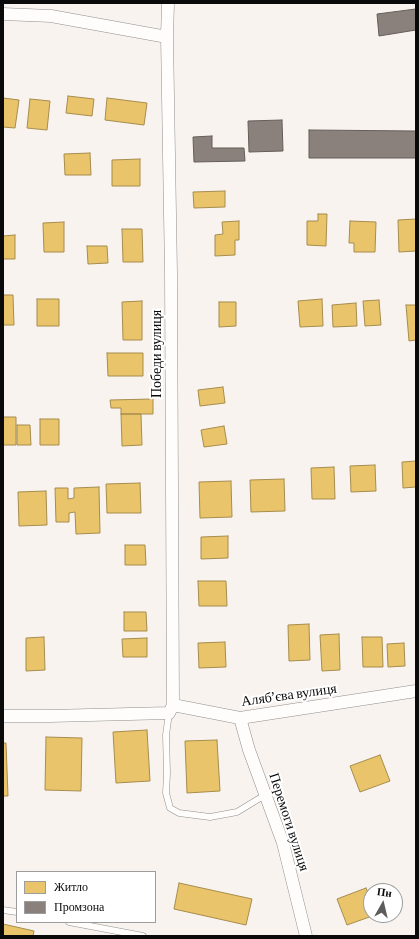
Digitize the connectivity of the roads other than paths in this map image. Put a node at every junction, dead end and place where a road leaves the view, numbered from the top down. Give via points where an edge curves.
1 (168, 3) edge
2 (3, 14) edge
3 (167, 37) junction
4 (416, 692) edge
5 (171, 709) junction
6 (3, 716) edge
7 (240, 718) junction
8 (265, 795) junction
9 (3, 910) edge
10 (16, 912) edge
11 (74, 923) edge
12 (143, 936) edge
13 (306, 936) edge

1 - 3 street, Победи вулиця
2 - 3 street via 51,16
3 - 5 street, Победи вулиця via 171,304
4 - 7 street, Аляб’єва вулиця
5 - 6 street, Аляб’єва вулиця
5 - 7 street, Аляб’єва вулиця
5 - 8 lane via 166,735 166,793 170,808 179,813 210,817 237,812
7 - 8 street, Перемоги вулиця
8 - 13 street, Перемоги вулиця via 283,843
9 - 10 lane
11 - 12 lane

